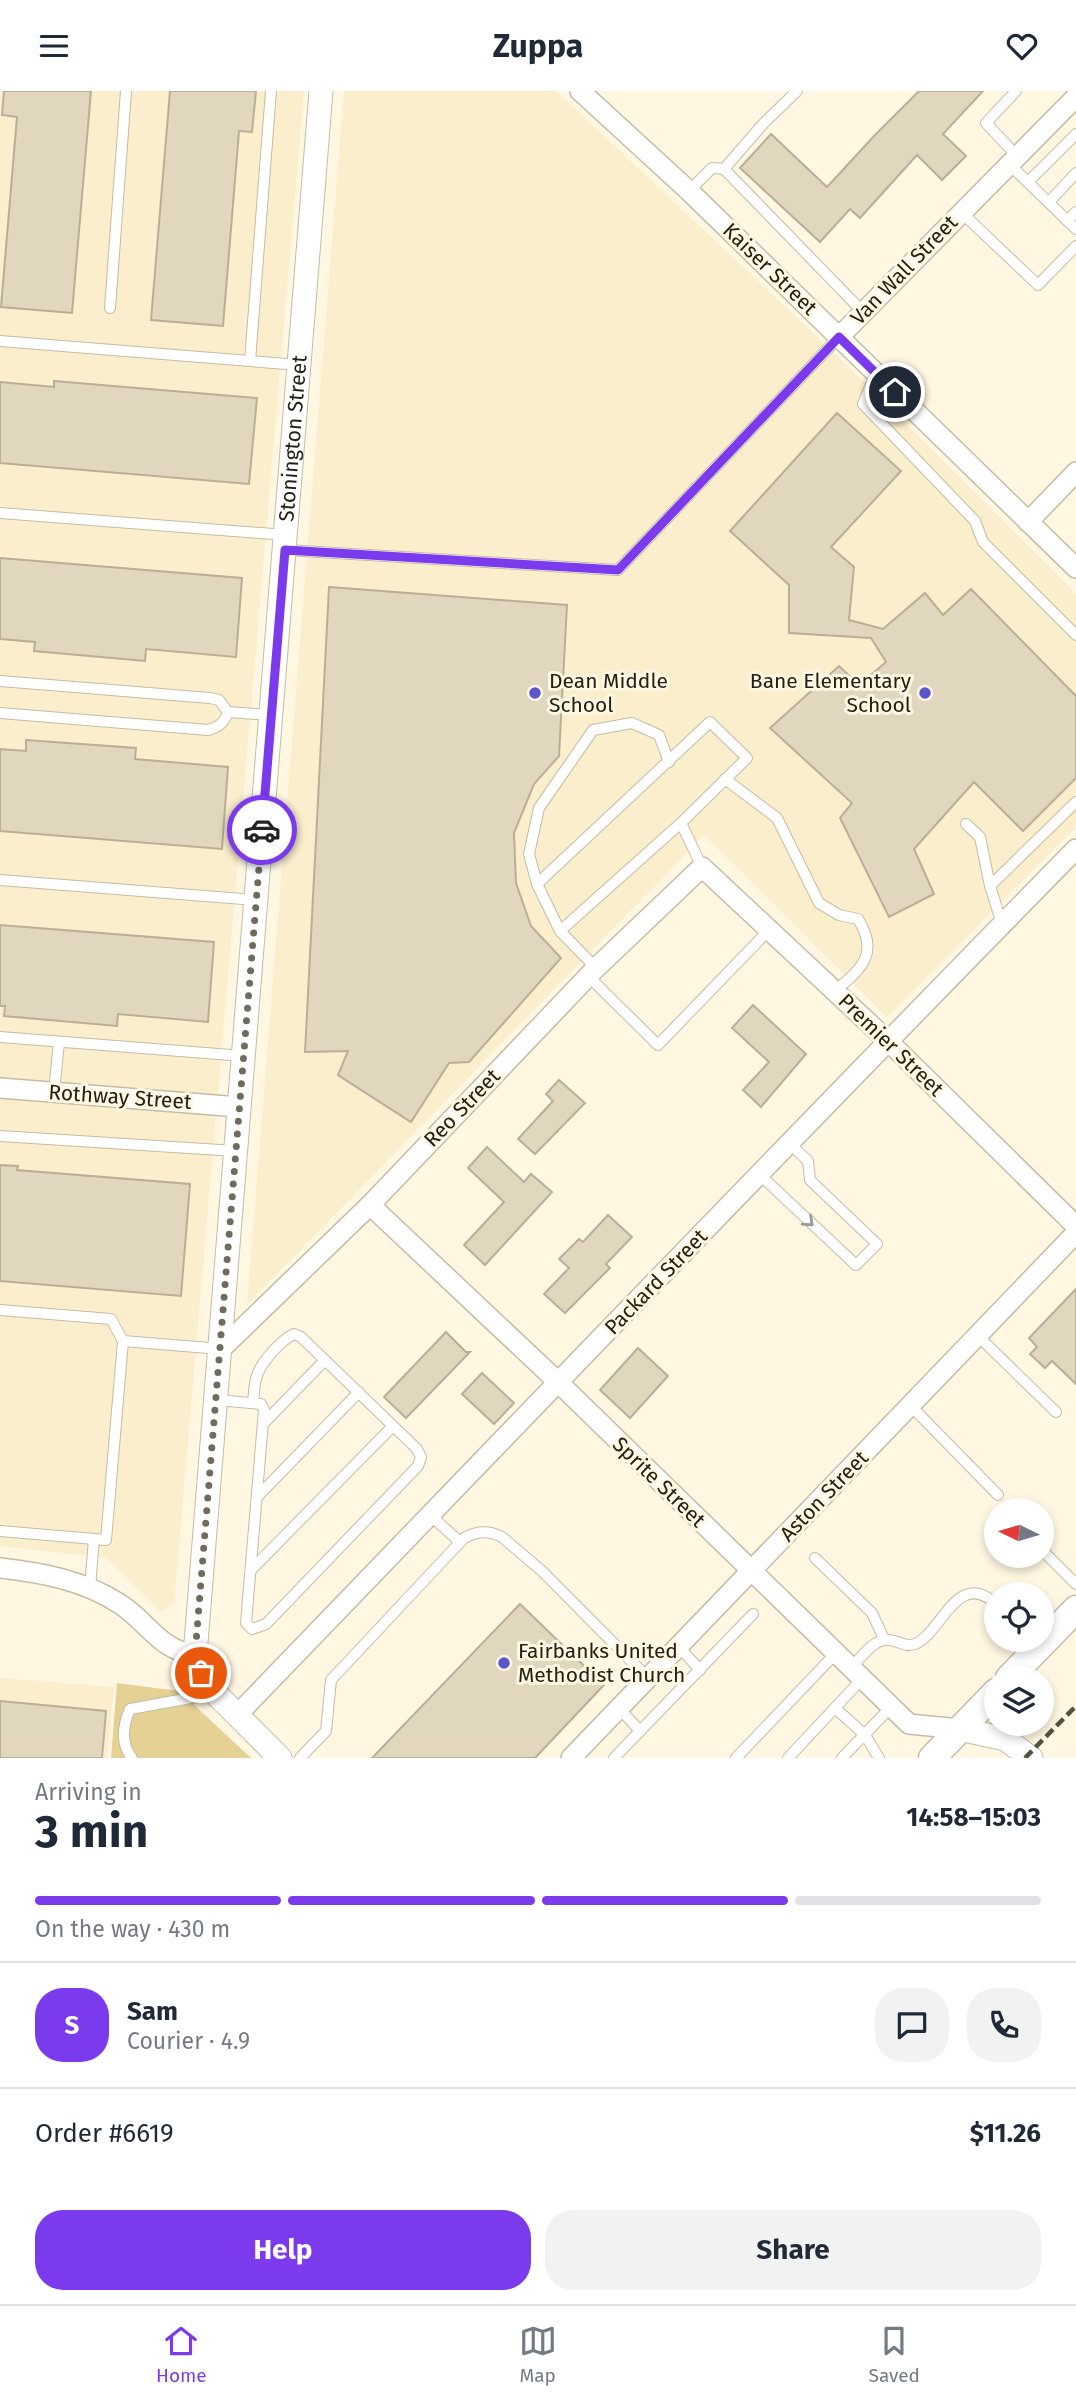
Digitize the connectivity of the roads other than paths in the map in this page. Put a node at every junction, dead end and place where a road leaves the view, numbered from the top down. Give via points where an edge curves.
1 (126, 91) edge
2 (271, 91) edge
3 (321, 91) edge
4 (580, 91) edge
5 (797, 91) edge
6 (1016, 91) edge
7 (1076, 97) edge
8 (1076, 134) edge
9 (1013, 160) junction
10 (724, 169) junction
11 (1076, 173) edge
12 (1028, 182) junction
13 (689, 191) junction
14 (1049, 202) junction
15 (961, 212) junction
16 (1076, 212) edge
17 (1068, 221) junction
18 (1076, 229) edge
19 (1076, 246) edge
20 (110, 307) dead end
21 (863, 312) junction
22 (839, 337) junction
23 (0, 341) edge
24 (250, 361) junction
25 (299, 365) junction
26 (876, 373) junction
27 (1076, 472) edge
28 (0, 513) edge
29 (1028, 522) junction
30 (286, 542) junction
31 (1076, 568) edge
32 (1076, 635) edge
33 (0, 681) edge
34 (228, 712) junction
35 (0, 713) edge
36 (271, 715) junction
37 (669, 762) junction
38 (725, 779) junction
39 (1076, 802) edge
40 (681, 823) junction
41 (966, 824) dead end
42 (1076, 849) edge
43 (702, 867) junction
44 (0, 880) edge
45 (537, 884) junction
46 (990, 886) junction
47 (256, 899) junction
48 (1002, 924) junction
49 (769, 930) junction
50 (560, 931) junction
51 (592, 972) junction
52 (835, 991) junction
53 (0, 1037) edge
54 (888, 1041) junction
55 (59, 1042) junction
56 (244, 1056) junction
57 (0, 1088) edge
58 (54, 1092) junction
59 (239, 1107) junction
60 (0, 1136) edge
61 (790, 1144) junction
62 (237, 1151) junction
63 (760, 1175) junction
64 (370, 1205) junction
65 (1076, 1226) edge
66 (1076, 1233) edge
67 (0, 1310) edge
68 (978, 1336) junction
69 (123, 1341) junction
70 (221, 1349) junction
71 (324, 1360) junction
72 (558, 1382) junction
73 (359, 1392) junction
74 (217, 1400) junction
75 (253, 1402) junction
76 (911, 1406) junction
77 (1056, 1412) dead end
78 (262, 1424) junction
79 (393, 1426) junction
80 (998, 1495) dead end
81 (257, 1498) junction
82 (430, 1515) junction
83 (0, 1531) edge
84 (94, 1539) junction
85 (460, 1542) junction
86 (815, 1558) dead end
87 (1054, 1562) edge
88 (0, 1568) edge
89 (250, 1571) junction
90 (751, 1572) junction
91 (1076, 1584) edge
92 (90, 1587) junction
93 (984, 1596) edge
94 (1076, 1609) edge
95 (754, 1614) dead end
96 (1054, 1629) edge
97 (884, 1639) junction
98 (678, 1647) junction
99 (1031, 1652) edge
100 (836, 1653) junction
101 (195, 1655) junction
102 (1019, 1666) edge
103 (699, 1670) junction
104 (857, 1674) junction
105 (648, 1678) junction
106 (209, 1687) junction
107 (984, 1704) edge
108 (891, 1707) junction
109 (619, 1708) junction
110 (835, 1708) junction
111 (236, 1715) junction
112 (960, 1729) junction
113 (640, 1731) junction
114 (864, 1735) junction
115 (132, 1758) edge
116 (281, 1758) edge
117 (300, 1758) edge
118 (571, 1758) edge
119 (614, 1758) edge
120 (736, 1758) edge
121 (788, 1758) edge
122 (842, 1758) edge
123 (879, 1758) edge
124 (932, 1758) edge
125 (1031, 1758) edge

1 - 20 lane
2 - 24 lane
3 - 25 street, Stonington Street
4 - 13 street, Kaiser Street
5 - 10 lane
6 - 9 lane via 986,123
7 - 9 street, Van Wall Street
8 - 12 lane
9 - 12 lane
9 - 15 street, Van Wall Street
10 - 13 lane via 712,167
10 - 21 lane
11 - 14 lane
12 - 14 lane
13 - 22 street, Kaiser Street
14 - 17 lane
15 - 19 lane via 1038,285
15 - 21 street, Van Wall Street
16 - 17 lane
17 - 18 lane
21 - 22 street, Van Wall Street
22 - 26 street, Kaiser Street
22 - 30 lane, Van Wall Street via 618,570
23 - 24 lane
24 - 25 lane
25 - 30 street, Stonington Street
26 - 29 street, Kaiser Street
26 - 32 lane via 863,404 975,521 983,542
27 - 29 street
28 - 30 lane, Van Wall Street
29 - 31 street, Kaiser Street
30 - 36 street, Stonington Street
33 - 34 lane via 210,698 219,700
34 - 35 lane via 225,721 208,730
34 - 36 lane
36 - 47 street, Stonington Street
37 - 38 lane via 710,722 747,758
37 - 45 lane
37 - 45 lane via 659,735 632,723 593,730 539,808 529,854
38 - 40 lane
38 - 52 lane via 778,818 819,903 839,915 858,919 866,932 869,947 863,965
39 - 46 lane
40 - 43 lane
40 - 50 lane
41 - 46 lane via 980,837
42 - 48 street, Packard Street
43 - 49 street, Premier Street
43 - 51 street, Reo Street
44 - 47 lane
45 - 50 lane
46 - 48 lane
47 - 56 street, Stonington Street
48 - 54 street, Packard Street
49 - 51 lane via 658,1045
49 - 52 street, Premier Street
50 - 51 lane
51 - 64 street, Reo Street
52 - 54 street, Premier Street
53 - 55 lane
54 - 61 street, Packard Street
54 - 65 street, Premier Street
55 - 56 lane
55 - 58 lane
56 - 59 street, Stonington Street
57 - 58 street, Rothway Street
58 - 59 street, Rothway Street
59 - 62 street, Stonington Street
60 - 62 lane
61 - 63 street, Packard Street
63 -> 61 lane via 856,1265 877,1244 810,1180 808,1161
62 - 70 street, Stonington Street
63 - 72 street, Packard Street
64 - 70 street, Reo Street
64 - 72 street, Sprite Street
66 - 68 street, Aston Street
67 - 69 lane via 111,1319
68 - 76 street, Aston Street
68 - 77 lane
69 - 70 lane
69 - 84 lane via 106,1540
70 - 74 street, Stonington Street
71 - 73 lane
71 - 75 lane via 301,1336 288,1337 256,1377
71 - 78 lane
72 - 82 street, Packard Street
72 - 90 street, Sprite Street
73 - 79 lane
73 - 81 lane
74 - 75 lane
74 - 101 street, Stonington Street
75 - 78 lane via 264,1410
76 - 80 lane
76 - 90 street, Aston Street
78 - 81 lane
79 - 89 lane
79 - 89 lane via 417,1449 421,1457 418,1466 266,1624 252,1629 246,1623
81 - 89 lane
82 - 85 lane
82 - 111 street, Packard Street
83 - 84 lane
84 - 92 lane
85 - 105 lane via 481,1531 502,1537
85 - 117 lane via 331,1679 326,1731
86 - 97 lane via 872,1613
87 - 91 lane
88 - 92 street
90 - 98 street, Aston Street
90 - 100 street, Sprite Street
92 - 101 street via 122,1605 169,1648
93 - 97 lane via 970,1594 952,1604 913,1644
94 - 96 main road
95 - 103 lane
97 - 104 lane via 876,1643
98 - 103 lane
98 - 105 street, Aston Street
99 - 102 main road
100 - 104 street, Sprite Street
100 - 120 lane
101 - 106 street, Stonington Street
103 - 113 lane
104 - 108 street, Sprite Street
104 - 110 lane
105 - 109 street, Aston Street
106 - 111 street, Stonington Street
106 - 115 lane via 196,1697 130,1709 122,1728
107 - 112 main road
108 - 112 street, Sprite Street via 909,1724
108 - 114 lane
109 - 113 lane
109 - 118 street, Aston Street
110 - 114 lane
110 - 121 lane
111 - 116 street, Stonington Street
112 - 124 main road
112 - 125 street via 1004,1739
113 - 119 lane
114 - 122 lane
114 - 123 lane

